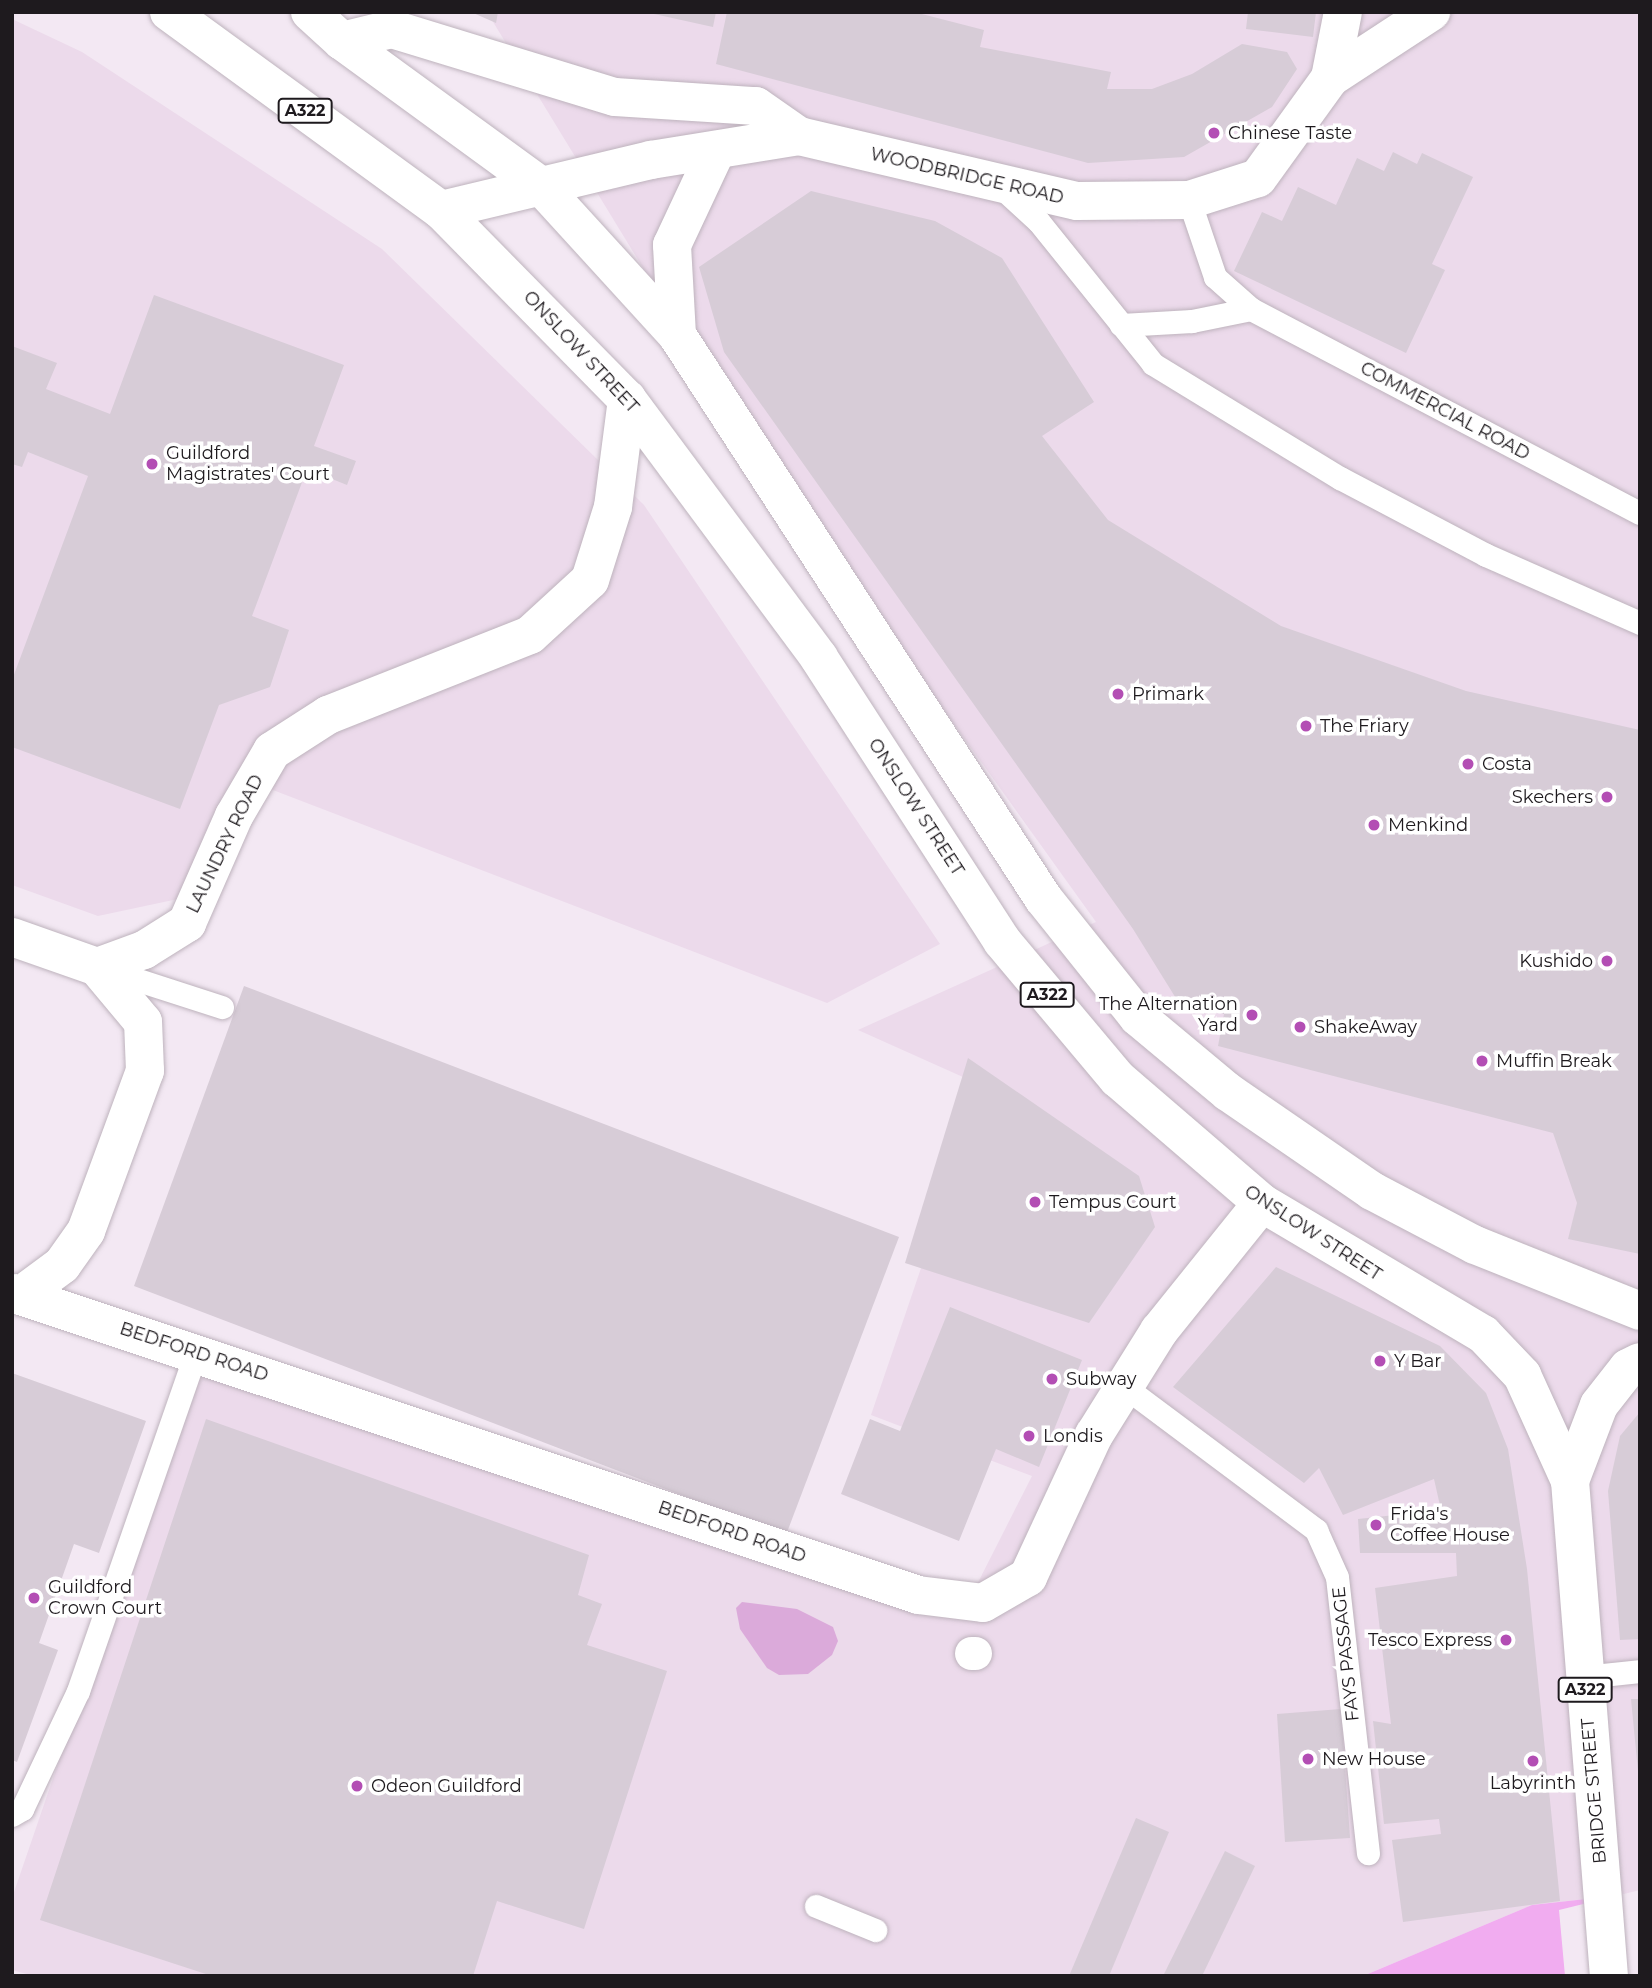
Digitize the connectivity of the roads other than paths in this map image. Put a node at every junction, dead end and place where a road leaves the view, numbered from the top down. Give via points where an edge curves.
1 (169, 12) edge
2 (310, 12) edge
3 (1343, 12) edge
4 (1415, 16) edge
5 (342, 41) junction
6 (1330, 78) junction
7 (799, 136) junction
8 (716, 151) junction
9 (997, 184) junction
10 (541, 186) junction
11 (1189, 200) junction
12 (441, 210) junction
13 (1251, 309) junction
14 (1121, 325) junction
15 (677, 335) junction
16 (627, 399) junction
17 (1640, 513) edge
18 (1640, 623) edge
19 (12, 937) edge
20 (97, 967) junction
21 (222, 1007) dead end
22 (1262, 1203) junction
23 (16, 1295) edge
24 (1640, 1311) edge
25 (196, 1352) junction
26 (1640, 1362) edge
27 (1125, 1387) junction
28 (1570, 1481) junction
29 (1631, 1671) edge
30 (1583, 1677) junction
31 (12, 1815) edge
32 (1368, 1853) dead end
33 (816, 1906) dead end
34 (875, 1930) dead end
35 (1609, 1976) edge

1 - 12 main road, ONSLOW STREET / A322
2 - 5 main road
3 - 6 main road
4 - 6 main road
5 - 7 main road via 392,29 615,97 756,106
5 - 10 main road
6 - 11 main road, WOODBRIDGE ROAD via 1258,178
7 - 8 main road
7 - 9 main road, WOODBRIDGE ROAD
8 - 10 main road via 651,160
8 - 15 main road via 672,245
9 - 11 main road, WOODBRIDGE ROAD via 1077,201
9 - 14 lane via 1038,222
10 - 12 main road
10 - 15 main road
11 - 13 lane, COMMERCIAL ROAD via 1215,277
12 - 16 main road, ONSLOW STREET / A322
13 - 14 lane via 1192,321
13 - 17 lane, COMMERCIAL ROAD
14 - 18 lane via 1153,364 1288,449 1486,555
15 - 24 main road via 1043,898 1138,1017 1228,1092 1372,1191 1475,1245
16 - 20 main road, LAUNDRY ROAD via 613,507 590,580 530,635 328,715 272,751 234,816 187,923 144,950
16 - 22 main road, ONSLOW STREET / A322 via 819,658 1002,942 1118,1079
19 - 20 main road
20 - 21 lane
20 - 23 main road via 143,1022 145,1071 86,1231 62,1265
22 - 27 main road, BEDFORD ROAD via 1191,1286
22 - 28 main road, ONSLOW STREET / A322 via 1483,1334 1522,1375 1540,1404
23 - 25 main road, BEDFORD ROAD
25 - 27 main road, BEDFORD ROAD via 918,1595 983,1603 1028,1577 1059,1504
25 - 31 lane via 78,1691 22,1809
26 - 28 main road, A322 via 1628,1368 1599,1405
27 - 32 lane, FAYS PASSAGE via 1316,1530 1337,1577
28 - 30 main road, BRIDGE STREET / A322
29 - 30 lane
30 - 35 main road, BRIDGE STREET / A322
33 - 34 lane

